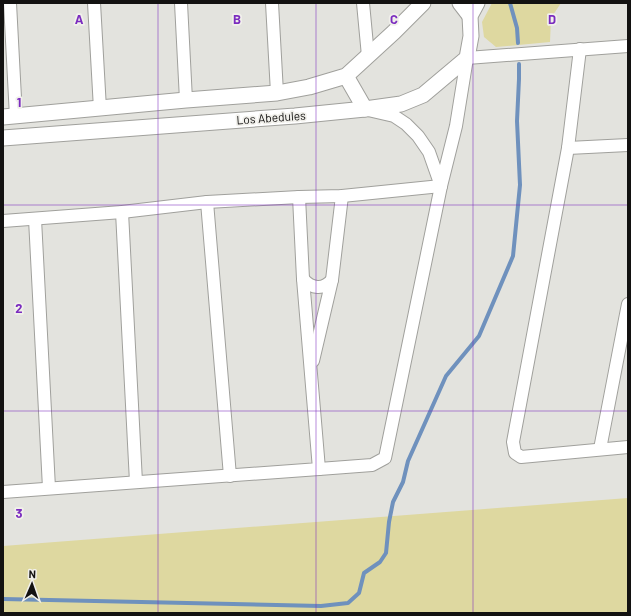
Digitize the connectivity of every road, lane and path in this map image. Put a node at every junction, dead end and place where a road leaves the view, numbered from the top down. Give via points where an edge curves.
1 (10, 3) edge
2 (94, 3) edge
3 (181, 3) edge
4 (272, 3) edge
5 (363, 3) edge
6 (423, 3) edge
7 (460, 3) edge
8 (477, 3) edge
9 (470, 16) junction
10 (7, 33) edge
11 (628, 46) edge
12 (580, 49) junction
13 (368, 56) junction
14 (466, 58) junction
15 (346, 76) junction
16 (278, 93) junction
17 (186, 100) junction
18 (100, 109) junction
19 (365, 109) junction
20 (9, 117) edge
21 (8, 137) edge
22 (628, 145) edge
23 (568, 148) junction
24 (441, 186) junction
25 (342, 196) junction
26 (299, 197) junction
27 (207, 202) junction
28 (122, 212) junction
29 (35, 219) junction
30 (3, 221) edge
31 (303, 279) junction
32 (332, 280) junction
33 (628, 304) edge
34 (310, 372) junction
35 (628, 448) edge
36 (600, 449) junction
37 (319, 469) junction
38 (230, 476) junction
39 (136, 482) junction
40 (48, 488) junction
41 (3, 492) edge

1 - 10 street
2 - 18 street
3 - 17 street
4 - 16 street
5 - 13 street
6 - 13 street, Los Abedules
7 - 9 street
8 - 9 street
9 - 14 street via 471,36
10 - 20 street
11 - 12 street
12 - 14 street
12 - 23 street
13 - 15 street, Los Abedules
14 - 19 street, Los Abedules via 423,95 401,104
14 - 24 street via 456,126
15 - 16 street, Los Abedules
15 - 19 street
16 - 17 street, Los Abedules
17 - 18 street, Los Abedules
18 - 20 street, Los Abedules
19 - 21 street, Los Abedules
19 - 24 street via 394,116 418,136 429,152
20 - 21 street
22 - 23 street
23 - 36 street via 512,442 514,453 521,457
24 - 25 street
24 - 37 street via 385,458 372,465
25 - 26 street
25 - 32 street
26 - 27 street
26 - 31 street
27 - 28 street
27 - 38 street
28 - 29 street
28 - 39 street
29 - 30 street
29 - 40 street
31 - 32 street via 317,288
31 - 34 street
32 - 34 street
33 - 36 street
34 - 37 street
35 - 36 street
37 - 38 street
38 - 39 street
39 - 40 street
40 - 41 street

